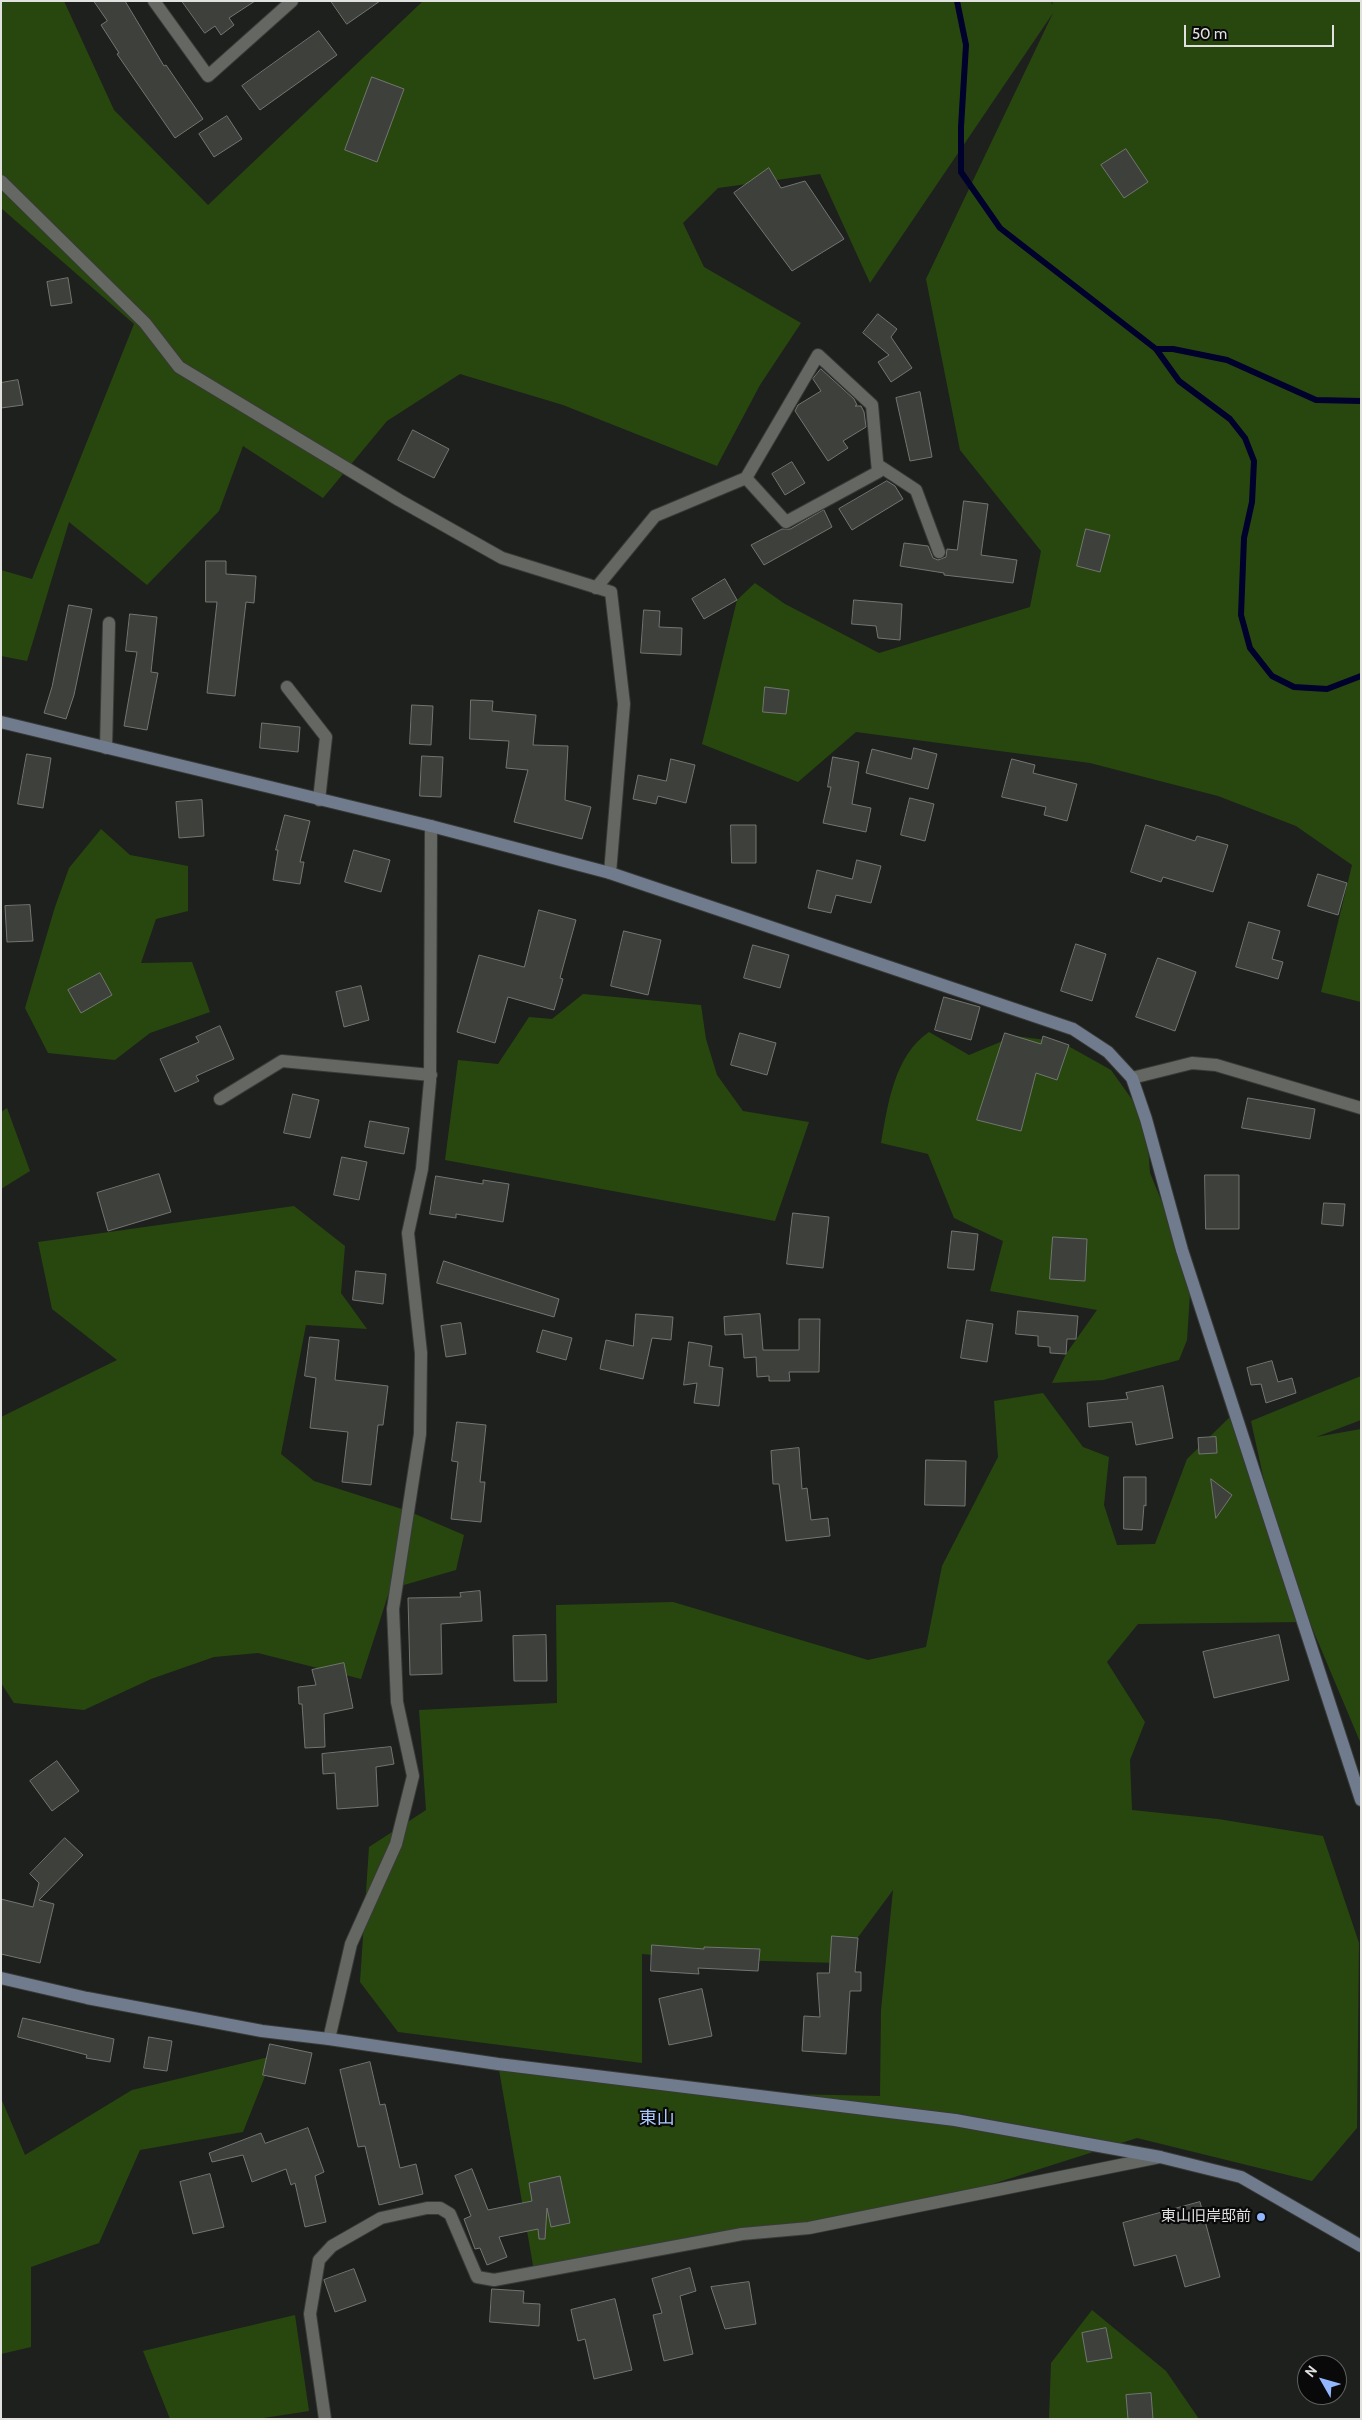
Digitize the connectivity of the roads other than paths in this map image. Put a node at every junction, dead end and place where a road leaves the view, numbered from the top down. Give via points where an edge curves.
1 (154, 1) edge
2 (292, 1) edge
3 (1, 181) edge
4 (878, 466) junction
5 (746, 478) junction
6 (939, 552) dead end
7 (596, 588) junction
8 (109, 623) dead end
9 (286, 687) dead end
10 (1, 722) edge
11 (106, 748) junction
12 (319, 800) junction
13 (431, 826) junction
14 (610, 873) junction
15 (431, 1074) junction
16 (1132, 1078) junction
17 (220, 1099) dead end
18 (1361, 1108) edge
19 (1361, 1800) edge
20 (1, 1978) edge
21 (329, 2039) junction
22 (1160, 2158) junction
23 (1361, 2246) edge
24 (325, 2419) edge

1 - 2 street via 208,76
3 - 7 street via 144,323 179,367 399,500 502,558
4 - 5 street via 878,472 786,522
4 - 5 street via 872,405 818,356
4 - 6 street via 916,490
5 - 7 street via 655,516
7 - 14 street via 611,592 624,704
8 - 11 street
9 - 12 street via 326,737
10 - 11 street
11 - 12 street
12 - 13 street
13 - 14 street
13 - 15 street
14 - 16 street via 1073,1029 1108,1052
15 - 17 street via 282,1061
15 - 21 street via 422,1169 408,1233 421,1353 420,1434 393,1609 397,1702 413,1776 396,1844 351,1944
16 - 18 street via 1192,1063 1216,1064
16 - 19 street via 1187,1267
20 - 21 street via 262,2032
21 - 22 street via 498,2064 955,2120
22 - 23 street via 1241,2177
22 - 24 street via 809,2228 742,2234 494,2280 477,2277 450,2214 440,2208 381,2218 332,2246 319,2260 310,2314

